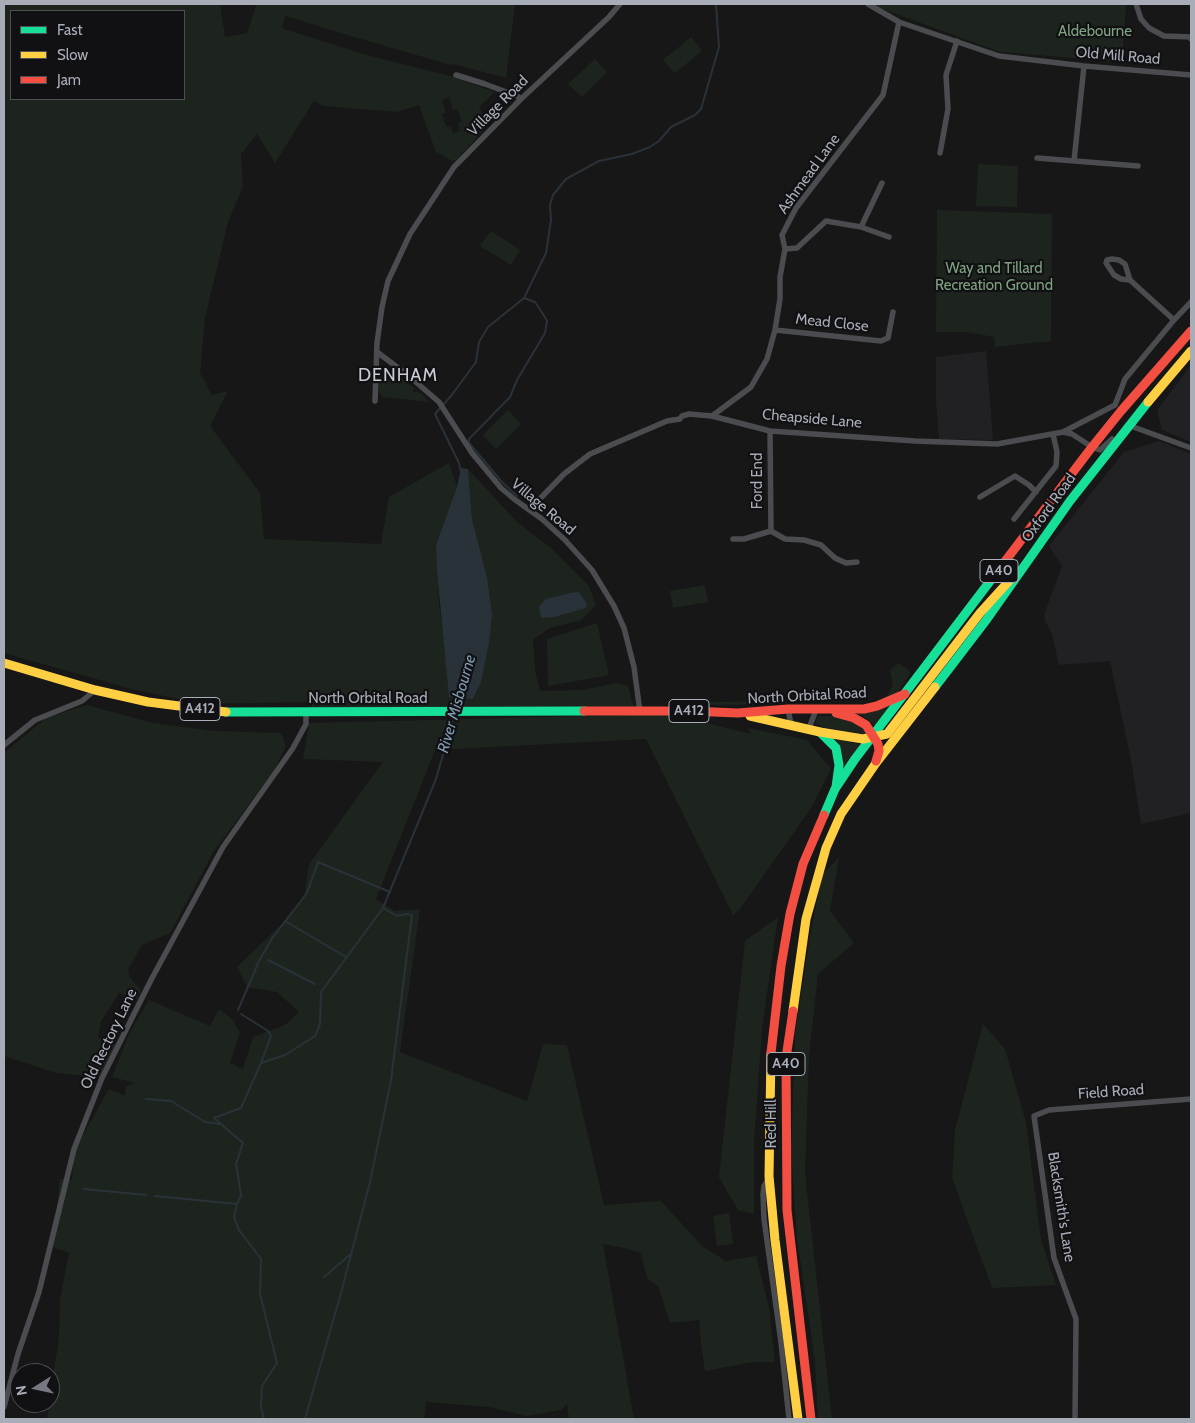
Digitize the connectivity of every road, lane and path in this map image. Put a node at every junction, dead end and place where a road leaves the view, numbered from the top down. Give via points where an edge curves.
1 (620, 4) edge
2 (868, 4) edge
3 (1136, 4) edge
4 (899, 22) junction
5 (1191, 37) edge
6 (957, 41) junction
7 (1084, 66) junction
8 (456, 75) dead end
9 (1191, 76) edge
10 (521, 99) junction
11 (940, 153) dead end
12 (1037, 158) dead end
13 (1074, 161) junction
14 (1138, 166) dead end
15 (882, 183) dead end
16 (861, 227) junction
17 (889, 237) dead end
18 (786, 249) junction
19 (1130, 280) junction
20 (1191, 302) edge
21 (893, 312) dead end
22 (1174, 320) junction
23 (776, 330) junction
24 (1191, 331) edge
25 (1191, 351) edge
26 (377, 352) junction
27 (375, 401) dead end
28 (712, 416) junction
29 (1128, 425) junction
30 (770, 430) junction
31 (1063, 432) junction
32 (1053, 434) junction
33 (1092, 448) junction
34 (1191, 448) edge
35 (1036, 492) junction
36 (980, 497) dead end
37 (529, 510) junction
38 (1014, 518) dead end
39 (771, 531) junction
40 (733, 539) dead end
41 (1030, 558) junction
42 (857, 562) dead end
43 (4, 663) edge
44 (95, 690) junction
45 (905, 694) junction
46 (788, 709) junction
47 (820, 710) junction
48 (640, 712) junction
49 (306, 713) junction
50 (738, 713) junction
51 (792, 724) junction
52 (809, 728) junction
53 (820, 732) junction
54 (899, 732) joint
55 (873, 737) junction
56 (4, 745) edge
57 (876, 763) junction
58 (835, 789) junction
59 (1191, 1099) edge
60 (1034, 1116) joint
61 (770, 1176) junction
62 (4, 1407) edge
63 (789, 1419) edge
64 (798, 1419) edge
65 (811, 1419) edge
66 (1075, 1419) edge

1 - 10 street, Village Road
2 - 4 street
3 - 5 street via 1141,19 1149,28 1164,36
4 - 6 street, Old Mill Road
4 - 18 street, Ashmead Lane via 883,95 796,208 782,235
6 - 7 street, Old Mill Road via 999,56
6 - 11 street via 946,75 948,108
7 - 9 street, Old Mill Road
7 - 13 street
8 - 10 street
10 - 26 street, Village Road via 454,167 410,234 388,281
12 - 13 street
13 - 14 street
15 - 16 street
16 - 17 street
16 - 18 street via 826,221 797,248
18 - 23 street, Ashmead Lane via 780,277
19 - 19 street via 1125,264 1120,260 1107,260 1114,276
19 - 22 street
20 - 22 street, Cheapside Lane
21 - 23 street, Mead Close via 888,338 881,341
22 - 31 street, Cheapside Lane via 1125,379 1116,405
23 - 28 street, Ashmead Lane via 767,359 751,386
24 - 33 main road, Oxford Road / A40
25 - 29 main road, Oxford Road / A40
26 - 27 street, Village Road
26 - 37 street, Village Road via 445,408 463,440 495,481
28 - 30 street, Cheapside Lane
28 - 37 street, Cheapside Lane via 682,416 590,454 564,474
29 - 33 street via 1100,450
29 - 34 street
29 - 41 main road, Oxford Road / A40
30 - 32 street, Cheapside Lane via 997,444
30 - 39 street, Ford End
31 - 32 street, Cheapside Lane
31 - 33 street via 1072,434
32 - 35 street via 1056,466
33 - 45 main road, Oxford Road / A40
35 - 36 street via 1015,476
35 - 38 street
37 - 48 street, Village Road via 592,570 614,606 624,628 634,667
39 - 40 street, Ford End
39 - 42 street, Ford End via 785,539 821,545 835,558
41 - 54 main road, Oxford Road / A40
41 - 55 main road via 980,613 887,734
43 - 44 main road, North Orbital Road / A412
44 - 49 main road, North Orbital Road / A412 via 190,708
44 - 56 street via 82,702 35,720
45 - 47 main road, North Orbital Road via 883,699 864,709
45 - 55 main road, A40
46 - 47 main road, North Orbital Road
46 - 50 main road, North Orbital Road
46 - 51 street
47 - 52 street
47 - 55 main road via 862,722
48 - 49 main road, North Orbital Road / A412
48 - 50 main road, North Orbital Road / A412
49 - 62 street, Old Rectory Lane via 306,724 294,748 223,846 102,1078 74,1149 39,1292
50 - 51 main road, North Orbital Road / A412
51 - 52 main road, North Orbital Road / A412
52 - 53 main road, North Orbital Road / A412
53 - 55 main road, North Orbital Road / A412 via 863,739
53 - 58 main road, A412 via 836,748 839,771
54 - 57 main road, Red Hill / A40
55 - 57 main road via 879,751
55 - 58 main road, Red Hill / A40
57 - 65 main road, Red Hill / A40 via 841,814 826,848 806,919 786,1058 787,1210
58 - 61 main road, Red Hill / A40 via 803,864 781,966 771,1046
59 - 60 street, Field Road via 1049,1110
60 - 66 street, Blacksmith's Lane via 1054,1258 1076,1320
61 - 63 street, Red Hill via 764,1186 764,1219
61 - 64 main road, Red Hill / A40

